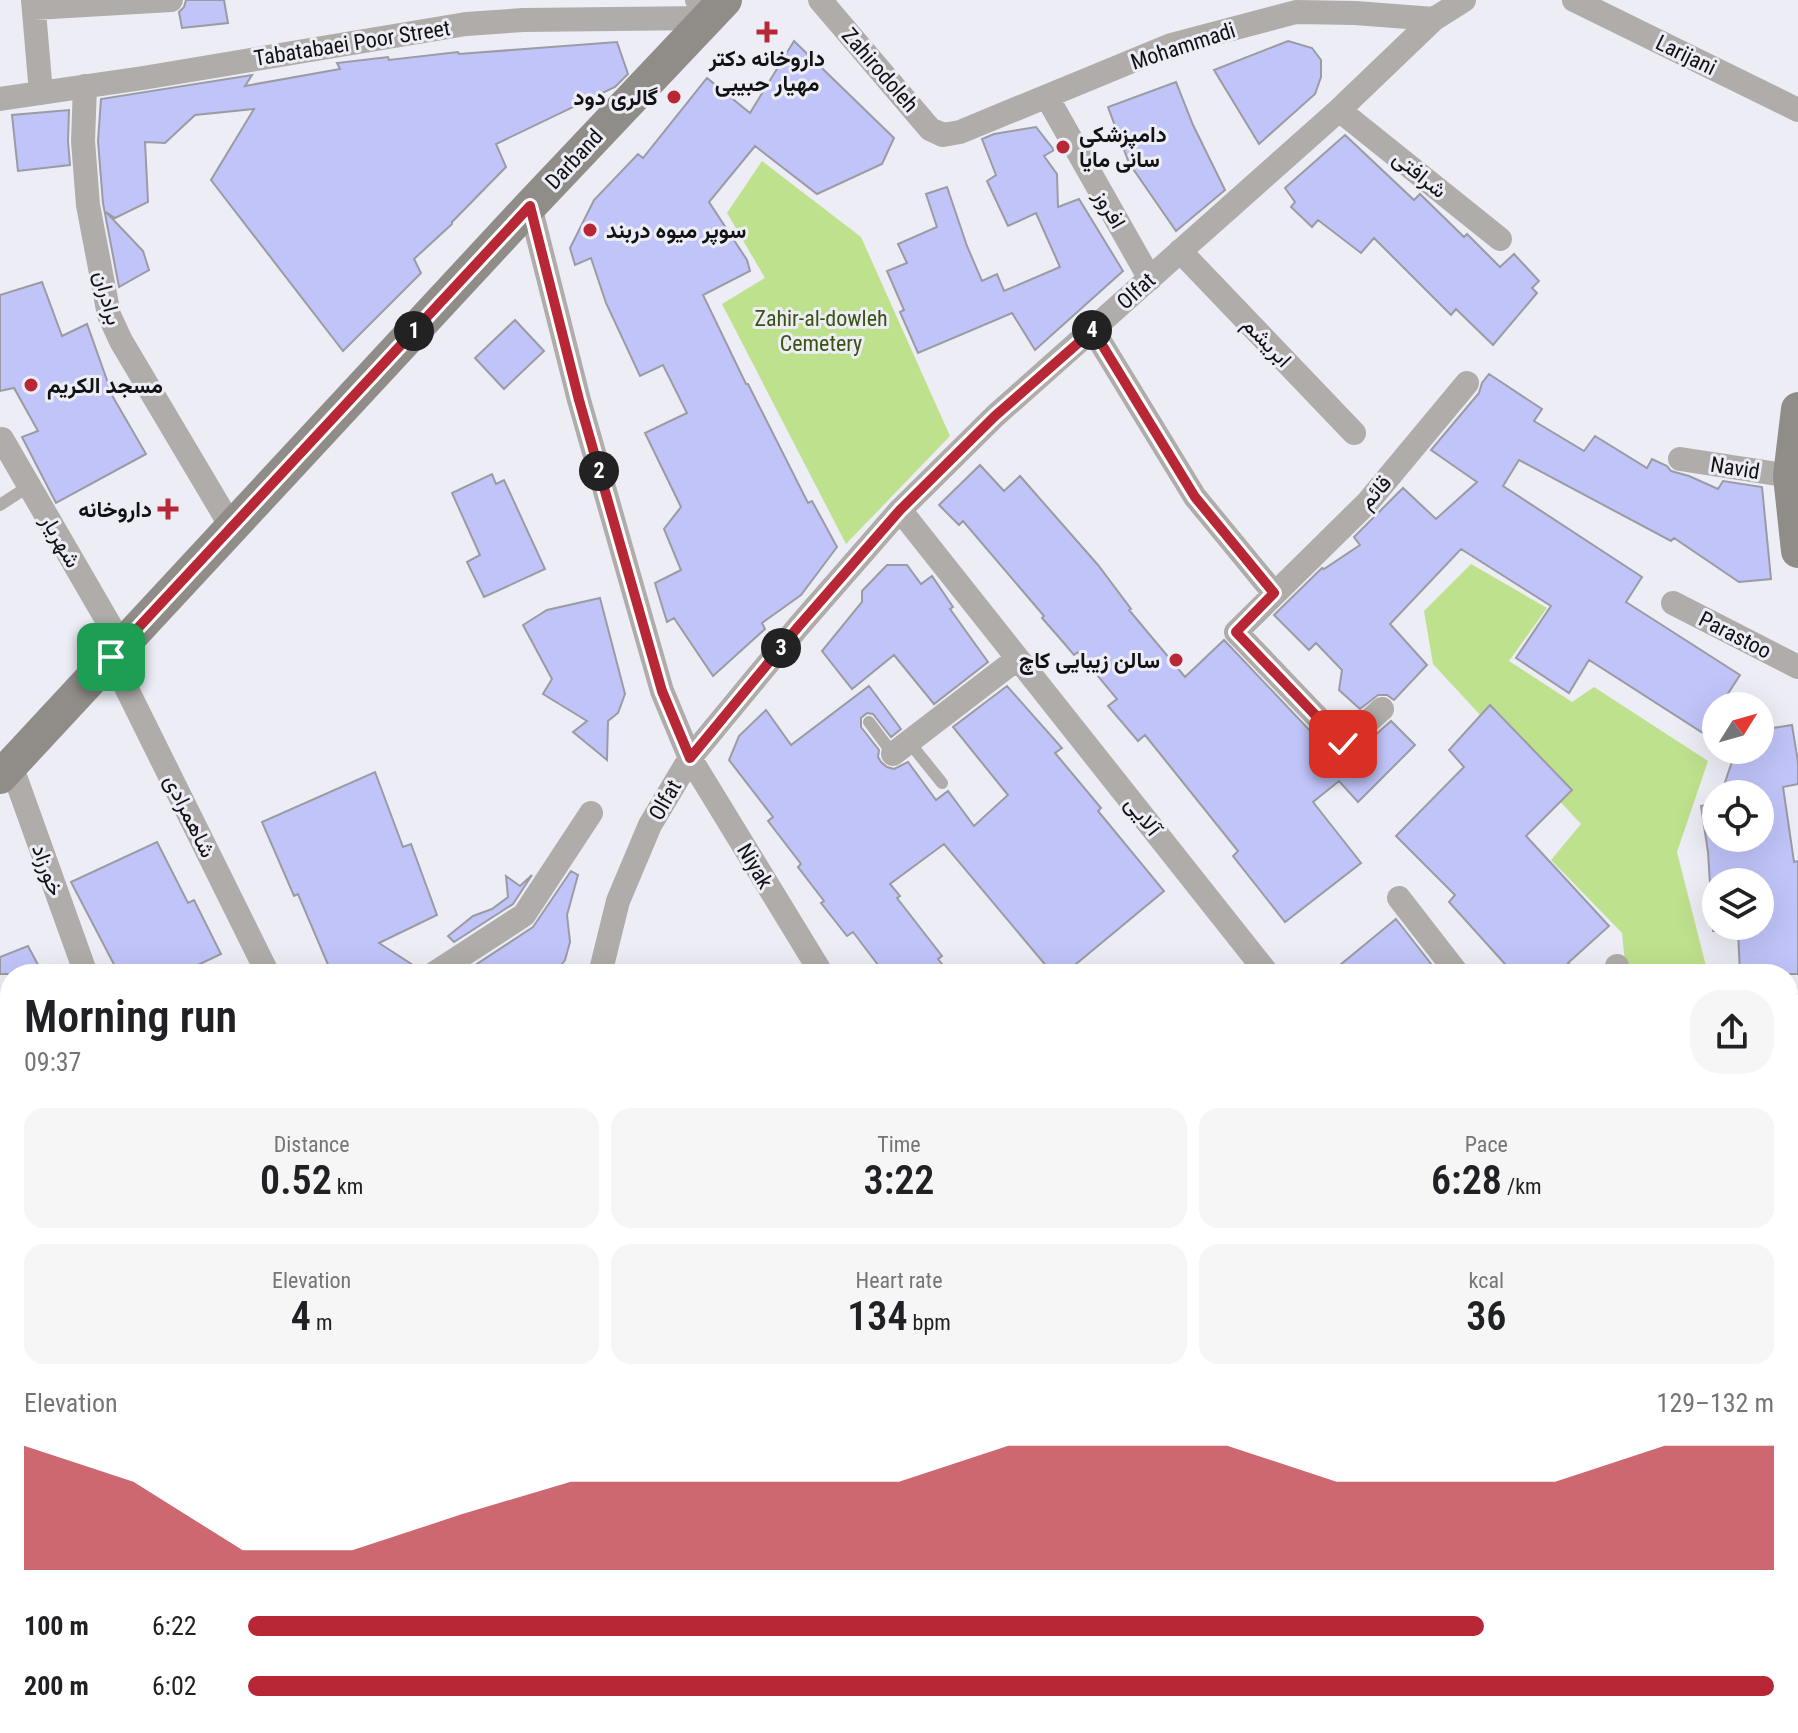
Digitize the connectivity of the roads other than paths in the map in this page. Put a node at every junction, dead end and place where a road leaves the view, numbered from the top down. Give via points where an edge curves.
1 (171, 0) edge
2 (820, 0) edge
3 (1464, 0) edge
4 (1574, 0) edge
5 (34, 4) edge
6 (710, 6) edge
7 (1434, 19) junction
8 (85, 86) junction
9 (41, 93) junction
10 (1047, 97) junction
11 (0, 99) edge
12 (1339, 110) junction
13 (1798, 110) edge
14 (943, 135) joint
15 (530, 206) junction
16 (1500, 239) dead end
17 (1180, 251) junction
18 (1150, 279) junction
19 (1093, 330) junction
20 (1467, 383) dead end
21 (1798, 409) edge
22 (1354, 433) dead end
23 (1, 439) edge
24 (1680, 459) dead end
25 (1790, 476) junction
26 (29, 486) junction
27 (0, 505) edge
28 (900, 510) junction
29 (232, 528) junction
30 (1798, 551) edge
31 (1274, 593) junction
32 (1673, 603) dead end
33 (117, 651) junction
34 (1017, 659) junction
35 (1798, 667) edge
36 (1382, 709) dead end
37 (869, 722) dead end
38 (901, 748) junction
39 (690, 758) junction
40 (5, 771) edge
41 (942, 783) dead end
42 (591, 813) dead end
43 (1399, 898) dead end
44 (82, 964) edge
45 (263, 964) edge
46 (448, 964) edge
47 (602, 964) edge
48 (816, 964) edge
49 (1260, 964) edge
50 (1450, 964) edge

1 - 5 street
2 - 14 street, Zahirodoleh via 930,129
3 - 7 street
4 - 13 street, Larijani
5 - 9 street
6 - 8 street, Tabatabaei Poor Street via 466,24
6 - 15 main road, Darband
7 - 10 street, Mohammadi via 1296,12 1171,45
7 - 12 street, Olfat
8 - 9 street, Tabatabaei Poor Street
8 - 29 street, برادران via 88,205 109,315
9 - 11 street, Tabatabaei Poor Street
10 - 14 street, Mohammadi
10 - 18 street, افروز
12 - 16 street, شرافتی
12 - 17 street, Olfat
15 - 29 main road, Darband
15 - 39 street, Niyak via 662,691
17 - 18 street, Olfat
17 - 22 street, ابریشم
18 - 19 street, Olfat
19 - 28 street, Olfat
19 - 31 street via 1195,497
20 - 31 street, قائم via 1368,502
21 - 25 main road
23 - 26 street, شهریار
24 - 25 street, Navid
25 - 30 main road
26 - 27 lane
26 - 33 street, شهریار
28 - 34 street, آلایی
28 - 39 street, Olfat
29 - 33 main road, Darband
31 - 36 street, قائم via 1236,632 1343,744
32 - 35 street, Parastoo
33 - 40 main road, Darband
33 - 45 street, شاهمرادی
34 - 38 street
34 - 49 street, آلایی
37 - 38 lane
38 - 41 lane
39 - 47 street, Olfat via 650,825 623,888
39 - 48 street, Niyak
40 - 44 street, خورزاد
42 - 46 street via 524,915
43 - 50 street

